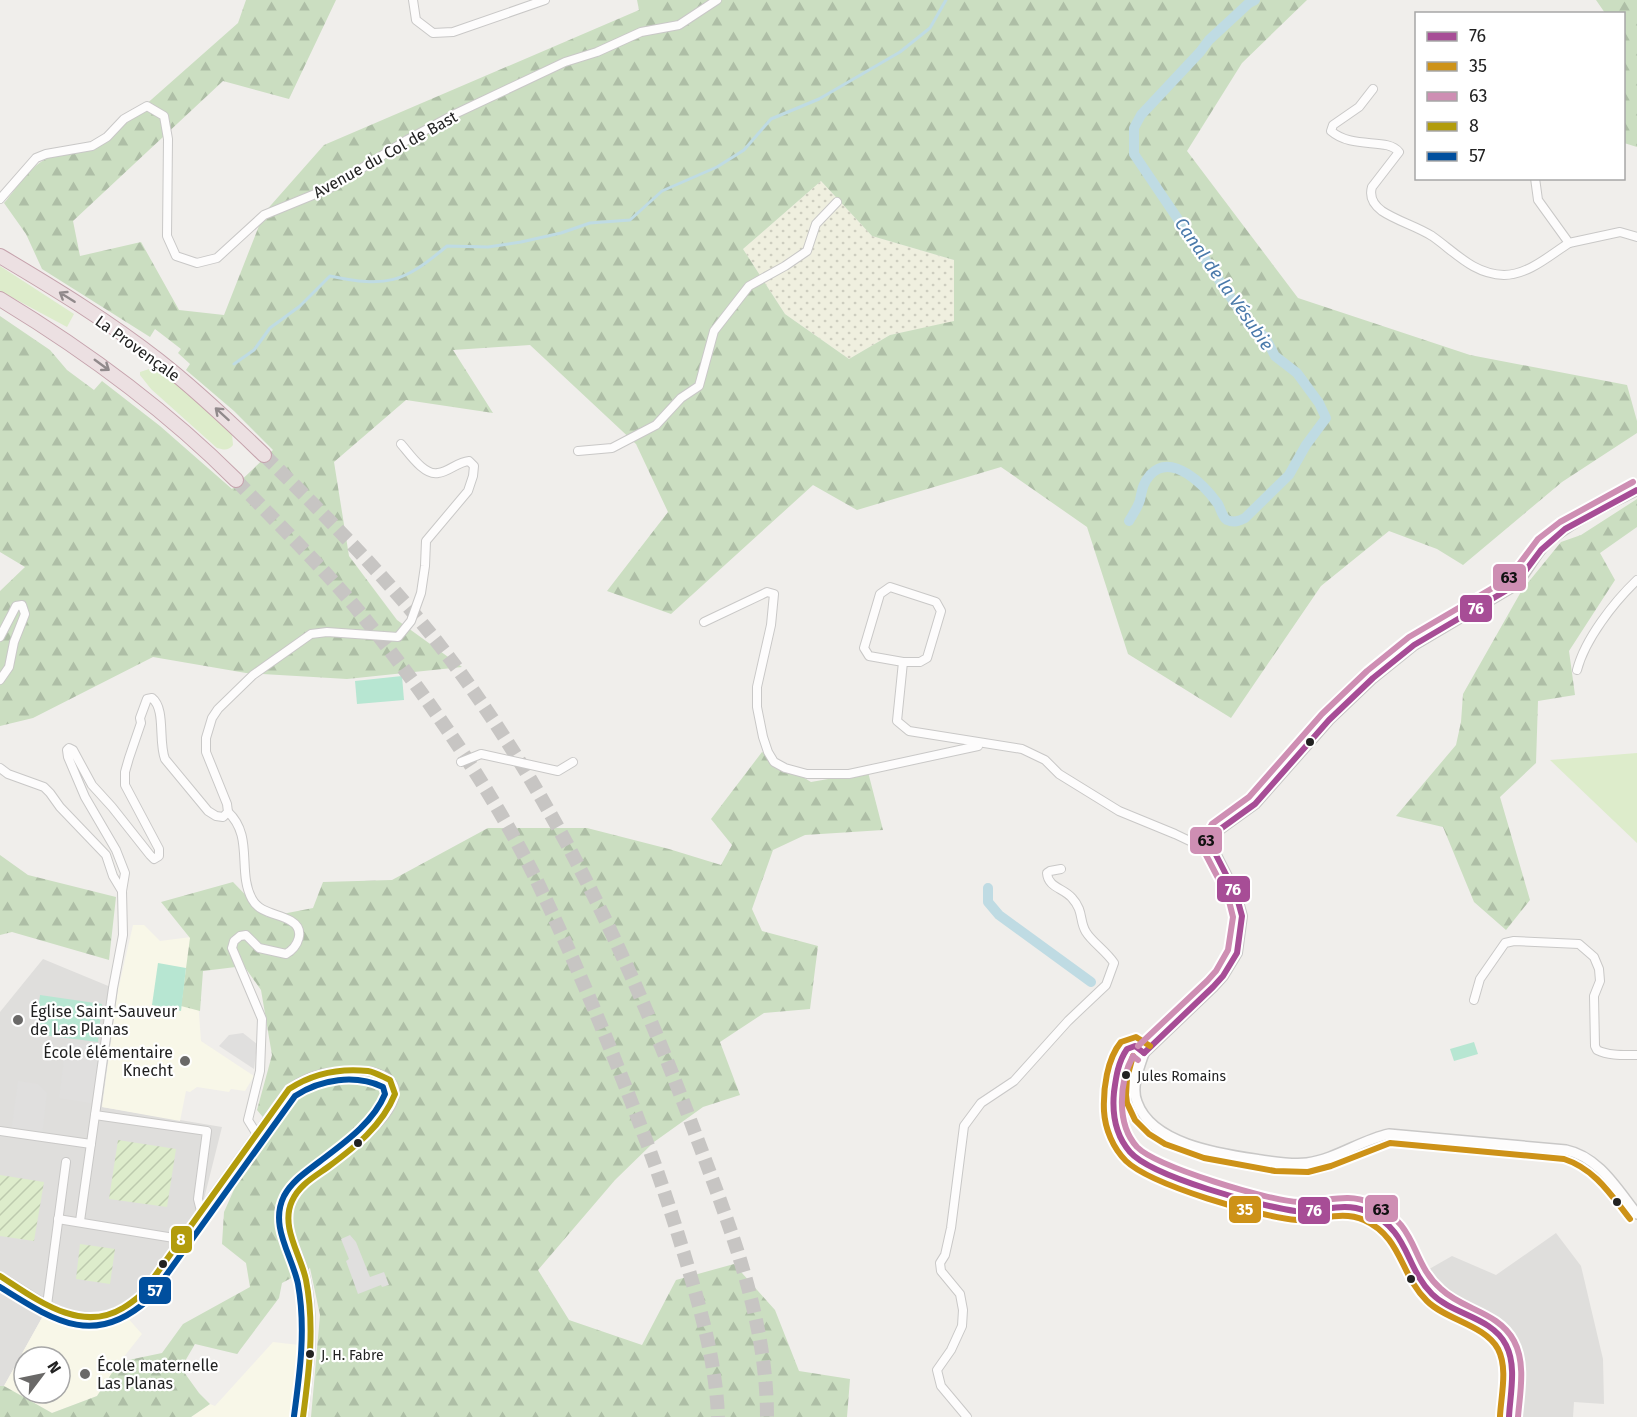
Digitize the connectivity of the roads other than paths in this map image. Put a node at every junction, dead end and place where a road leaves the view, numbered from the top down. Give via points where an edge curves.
1 (413, 0) edge
2 (545, 0) edge
3 (717, 0) edge
4 (1373, 89) dead end
5 (1535, 180) edge
6 (0, 199) edge
7 (837, 202) dead end
8 (1637, 237) edge
9 (1569, 243) junction
10 (0, 256) edge
11 (0, 299) edge
12 (401, 444) dead end
13 (578, 451) dead end
14 (264, 455) tunnel mouth
15 (237, 480) tunnel mouth
16 (1637, 490) edge
17 (1637, 580) edge
18 (704, 622) dead end
19 (0, 637) edge
20 (903, 662) junction
21 (1577, 670) dead end
22 (0, 680) edge
23 (986, 744) junction
24 (461, 762) dead end
25 (573, 762) dead end
26 (0, 768) edge
27 (228, 812) junction
28 (1215, 853) junction
29 (1061, 869) dead end
30 (122, 891) junction
31 (1474, 1000) dead end
32 (1144, 1053) junction
33 (1637, 1055) edge
34 (95, 1115) junction
35 (0, 1131) edge
36 (256, 1134) junction
37 (91, 1144) junction
38 (66, 1162) dead end
39 (201, 1211) junction
40 (1637, 1214) edge
41 (58, 1219) junction
42 (80, 1221) junction
43 (180, 1239) junction
44 (0, 1276) edge
45 (47, 1305) junction
46 (303, 1417) edge
47 (966, 1417) edge
48 (1509, 1417) edge

1 - 2 street via 416,20 433,33 453,32
3 - 6 street, Avenue du Col de Bast via 679,25 641,32 565,62 447,118 330,188 264,216 217,258 197,262 176,256 167,236 168,139 164,116 147,106 124,119 92,146 36,158
4 - 9 street via 1331,131 1356,143 1389,145 1399,152 1372,187 1373,202 1382,211 1432,236 1472,267 1503,275 1528,269
5 - 9 street via 1538,200
7 - 13 street via 816,224 807,251 749,286 714,331 699,386 681,398 656,425 630,439 612,448
8 - 9 street via 1620,232
14 -> 10 highway, La Provençale via 157,359
11 -> 15 highway via 146,398
12 - 27 street via 430,473 461,462 469,461 474,466 468,492 426,541 421,593 411,621 398,637 311,634 253,675 218,709 206,738 206,752
16 - 28 street via 1562,531 1542,548 1514,586 1414,645 1354,694 1255,804 1220,830 1215,837
17 - 21 street via 1606,615
18 - 23 street via 763,594 774,594 757,707 768,752 774,762 785,768 807,774 849,774
19 - 22 street via 16,606 22,605 25,615 9,668
20 - 20 street via 869,656 864,648 880,594 890,587 936,602 940,611 927,658
20 - 23 street via 897,720 909,731
23 - 28 street via 1022,749 1045,760 1059,774 1119,811
24 - 25 street via 481,754 558,771
26 - 30 street via 50,793 106,855
27 - 30 street via 223,817 208,811 165,759 160,711 152,698 147,699 140,718 125,772 126,785 159,856 154,859 150,855 92,785 69,748 68,757 86,797 122,863
27 - 36 street via 237,820 242,836 252,901 299,929 294,949 286,954 259,948 246,935 234,941 232,948 262,1018 260,1071 249,1120
28 - 32 street via 1240,904 1242,929 1237,952 1213,987
29 - 47 street via 1047,873 1047,879 1073,898 1080,907 1085,931 1114,963 1106,985 1014,1081 981,1103 964,1126 951,1228 940,1263 941,1271 960,1294 962,1326 937,1370 941,1386
30 - 34 street via 123,935
31 - 33 street via 1480,979 1505,943 1579,944 1589,951 1599,969 1600,981 1594,996 1597,1050 1620,1056
32 - 40 street via 1137,1075 1136,1101 1158,1129 1190,1145 1290,1163 1330,1157 1389,1134 1566,1150 1578,1152 1598,1166
32 - 48 street via 1135,1046 1127,1048 1116,1080 1116,1128 1128,1150 1144,1163 1212,1191 1299,1211 1348,1206 1379,1217 1402,1239 1431,1293 1500,1337 1512,1371
34 - 37 street
34 - 39 street via 207,1131 198,1199
35 - 37 street
36 - 39 street
36 - 46 street via 289,1089 316,1073 370,1071 385,1076 394,1088 394,1102 383,1119 303,1185 289,1208 290,1232 306,1279 311,1322
37 - 42 street
38 - 41 street
39 - 43 street
41 - 42 street
41 - 45 street
42 - 43 street
43 - 45 street via 142,1294 125,1308 90,1318 68,1315
44 - 45 street

